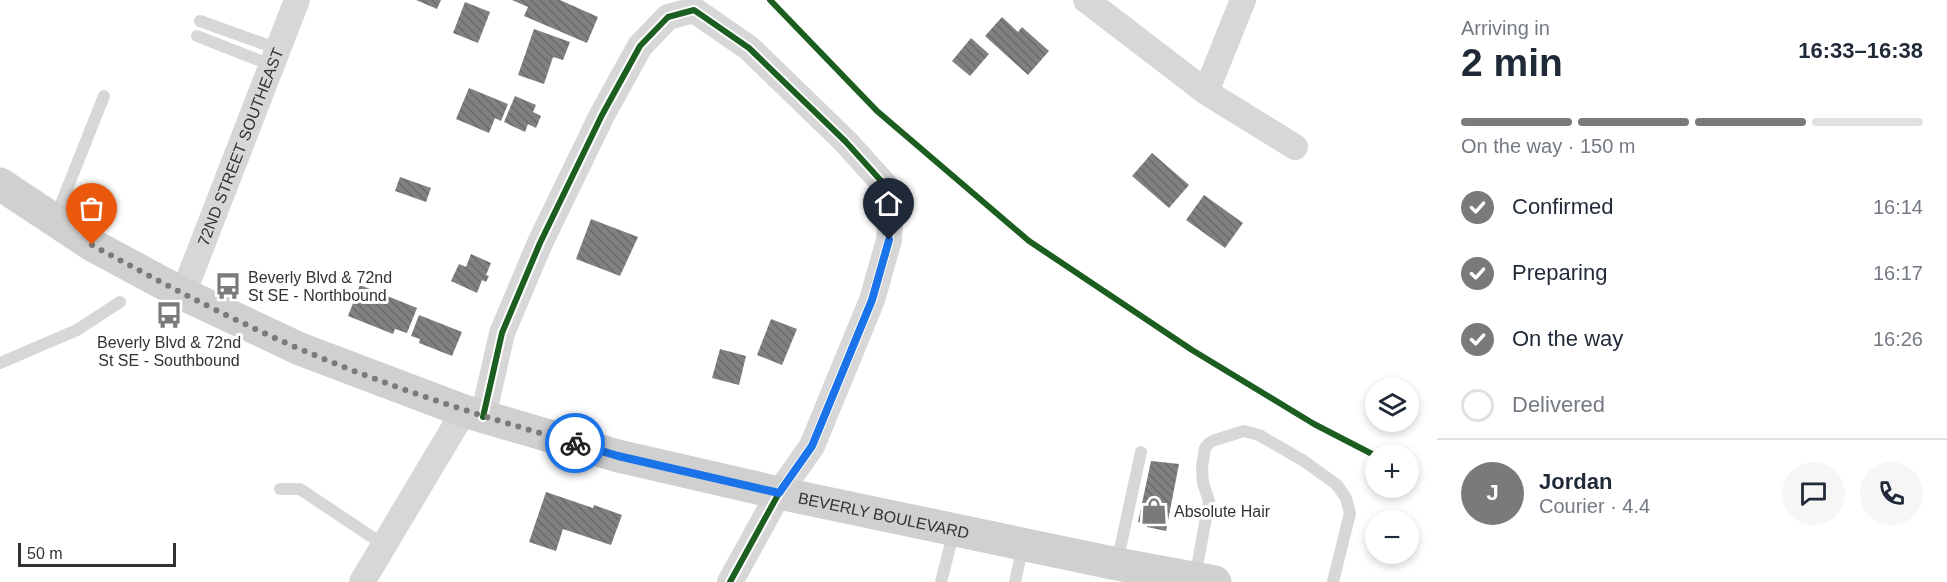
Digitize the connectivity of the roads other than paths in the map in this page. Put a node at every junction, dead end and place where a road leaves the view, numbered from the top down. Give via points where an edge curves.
1 (297, 0) edge
2 (1086, 0) edge
3 (1243, 0) edge
4 (200, 21) dead end
5 (197, 36) dead end
6 (275, 57) junction
7 (1206, 92) junction
8 (104, 96) dead end
9 (1295, 147) dead end
10 (0, 184) edge
11 (55, 220) junction
12 (183, 294) junction
13 (120, 302) dead end
14 (0, 363) edge
15 (473, 414) junction
16 (1141, 452) dead end
17 (280, 489) dead end
18 (779, 493) junction
19 (955, 530) junction
20 (1023, 544) junction
21 (384, 545) junction
22 (1117, 564) junction
23 (1187, 579) edge
24 (362, 582) edge
25 (730, 582) edge
26 (941, 582) edge
27 (1015, 582) edge
28 (1333, 582) edge

1 - 6 street, 72ND STREET SOUTHEAST
2 - 7 street
3 - 7 street
4 - 6 lane
5 - 6 lane
6 - 12 street, 72ND STREET SOUTHEAST
7 - 9 street
8 - 11 lane
10 - 11 main road, BEVERLY BOULEVARD
11 - 12 main road, BEVERLY BOULEVARD via 92,245
12 - 15 main road, BEVERLY BOULEVARD via 300,349
13 - 14 lane via 77,330
15 - 18 main road, BEVERLY BOULEVARD via 618,456
15 - 18 street via 540,243 602,115 640,46 668,17 694,10 748,48 846,142 892,193 889,240 872,300 812,446
15 - 21 street
16 - 22 lane
17 - 21 lane via 300,489
18 - 19 main road, BEVERLY BOULEVARD
18 - 25 street
19 - 20 main road, BEVERLY BOULEVARD
19 - 26 lane
20 - 22 main road, BEVERLY BOULEVARD
20 - 27 lane
21 - 24 street
22 - 23 main road, BEVERLY BOULEVARD
23 - 28 lane via 1209,501 1203,483 1205,448 1215,440 1244,431 1259,435 1304,461 1337,485 1346,498 1350,513

